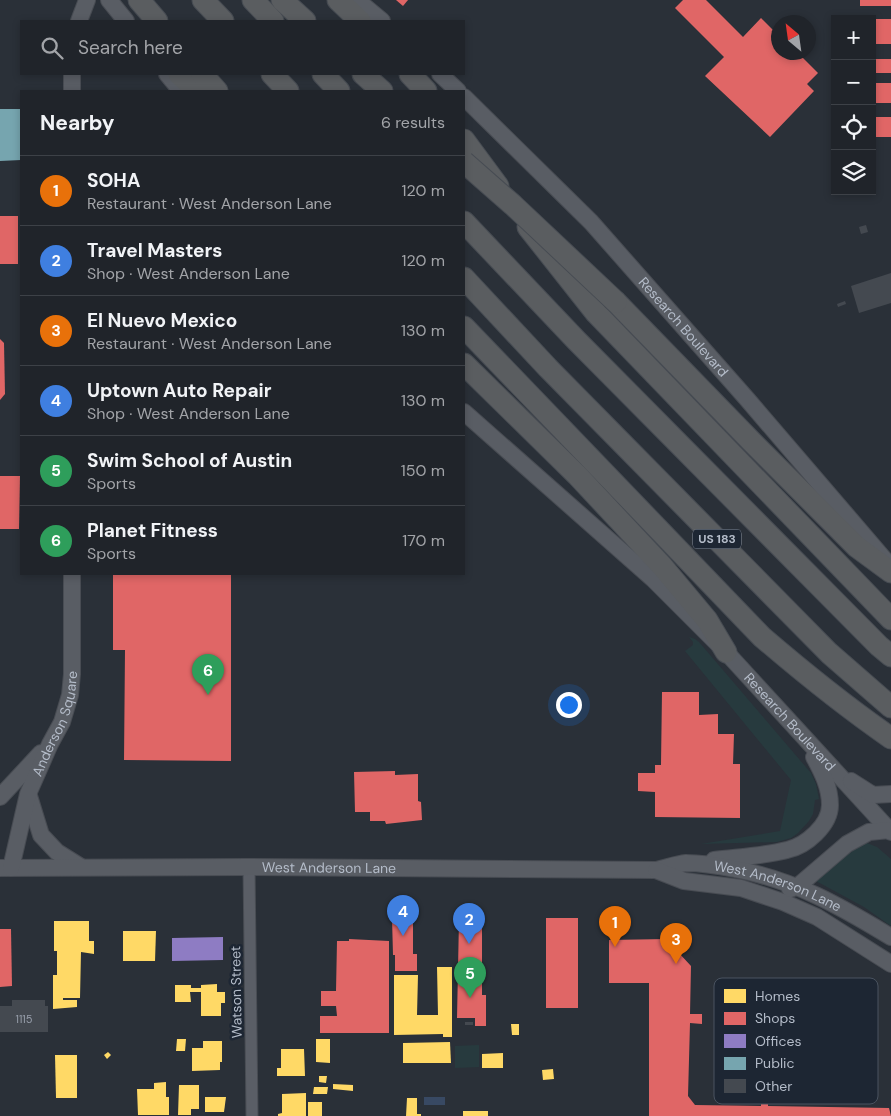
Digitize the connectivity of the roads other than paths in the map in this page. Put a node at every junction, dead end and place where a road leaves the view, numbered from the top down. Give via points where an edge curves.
1 (87, 0) edge
2 (109, 0) edge
3 (139, 0) edge
4 (203, 0) edge
5 (253, 0) edge
6 (282, 0) edge
7 (338, 0) edge
8 (357, 0) edge
9 (79, 20) edge
10 (125, 20) edge
11 (156, 20) edge
12 (222, 20) edge
13 (272, 20) edge
14 (304, 20) edge
15 (359, 20) edge
16 (381, 20) edge
17 (72, 75) edge
18 (168, 75) edge
19 (180, 75) edge
20 (203, 75) edge
21 (273, 75) edge
22 (324, 75) edge
23 (364, 75) edge
24 (411, 75) edge
25 (441, 75) edge
26 (72, 90) edge
27 (179, 90) edge
28 (196, 90) edge
29 (216, 90) edge
30 (287, 90) edge
31 (338, 90) edge
32 (381, 90) edge
33 (425, 90) edge
34 (457, 90) edge
35 (465, 98) edge
36 (465, 141) edge
37 (465, 163) edge
38 (465, 223) edge
39 (465, 279) edge
40 (465, 328) edge
41 (465, 365) edge
42 (465, 413) edge
43 (891, 568) edge
44 (891, 572) edge
45 (72, 575) edge
46 (891, 619) edge
47 (726, 652) junction
48 (891, 656) edge
49 (891, 706) edge
50 (891, 738) edge
51 (805, 740) junction
52 (50, 744) junction
53 (834, 771) junction
54 (28, 794) junction
55 (891, 794) edge
56 (0, 797) edge
57 (890, 831) edge
58 (685, 864) junction
59 (249, 867) junction
60 (5, 868) edge
61 (81, 868) junction
62 (656, 870) junction
63 (798, 886) junction
64 (761, 894) junction
65 (891, 937) edge
66 (891, 964) edge
67 (252, 1116) edge

1 - 9 main road
2 - 10 main road
3 - 11 highway
4 - 12 highway
5 - 13 highway
6 - 14 highway
7 - 15 highway
8 - 16 main road
17 - 26 main road
18 - 27 main road
19 - 28 highway
20 - 29 highway
21 - 30 highway
22 - 31 highway
23 - 32 highway
24 - 33 highway
25 - 34 main road
35 - 43 main road, Research Boulevard via 591,222
36 - 46 highway via 596,313
37 - 44 highway, bridge via 616,302 856,547
38 - 48 highway, US 183 via 576,340
39 - 49 highway, US 183 via 548,368 829,653
40 - 50 highway via 762,637 816,683
41 - 47 highway via 578,475 662,566 707,620
42 - 47 main road, Research Boulevard via 653,578
45 - 52 main road, Anderson Square via 70,695 62,722
47 - 51 main road, Research Boulevard
51 - 53 main road, Research Boulevard
51 - 58 main road via 827,784 830,806 822,826 810,840 789,850
52 - 54 main road, Anderson Square
52 - 56 main road
53 - 55 main road via 874,794
53 - 57 main road, Research Boulevard
54 - 60 main road, Anderson Square
54 - 61 main road via 41,835 57,852
57 - 63 main road via 869,832 847,844
58 - 62 main road, West Anderson Lane
58 - 63 main road, West Anderson Lane via 756,873
59 - 61 main road, West Anderson Lane
59 - 62 main road, West Anderson Lane
59 - 67 street, Watson Street
60 - 61 main road, West Anderson Lane
62 - 64 main road, West Anderson Lane via 684,881 741,888
63 - 64 main road via 783,893
63 - 65 main road, West Anderson Lane
64 - 66 main road via 817,917

